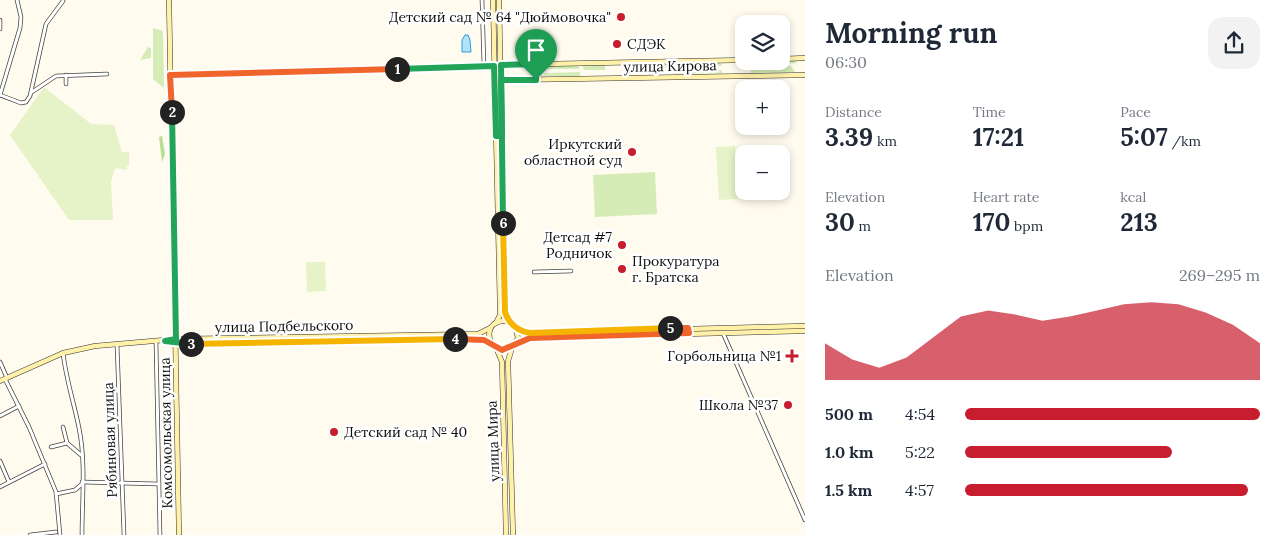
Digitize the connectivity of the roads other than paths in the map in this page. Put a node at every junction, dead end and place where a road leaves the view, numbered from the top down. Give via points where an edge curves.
1 (17, 0) edge
2 (169, 0) edge
3 (482, 0) edge
4 (493, 0) edge
5 (499, 0) edge
6 (63, 1) edge
7 (0, 20) edge
8 (0, 29) edge
9 (500, 37) junction
10 (494, 38) junction
11 (805, 58) edge
12 (790, 59) edge
13 (735, 60) edge
14 (536, 64) junction
15 (501, 65) junction
16 (494, 66) junction
17 (484, 67) junction
18 (107, 74) dead end
19 (805, 74) edge
20 (66, 75) junction
21 (170, 75) junction
22 (501, 80) junction
23 (536, 80) junction
24 (66, 84) dead end
25 (32, 92) junction
26 (0, 95) edge
27 (496, 136) junction
28 (502, 136) junction
29 (572, 271) dead end
30 (534, 272) dead end
31 (502, 292) junction
32 (510, 323) junction
33 (495, 324) junction
34 (515, 326) junction
35 (805, 326) edge
36 (490, 328) junction
37 (689, 331) junction
38 (805, 331) edge
39 (722, 332) junction
40 (236, 341) junction
41 (156, 342) junction
42 (176, 342) junction
43 (118, 344) junction
44 (491, 344) junction
45 (514, 346) junction
46 (496, 348) junction
47 (63, 353) junction
48 (0, 362) edge
49 (6, 378) junction
50 (0, 381) edge
51 (19, 406) junction
52 (0, 416) edge
53 (63, 427) dead end
54 (67, 443) junction
55 (51, 447) dead end
56 (81, 455) junction
57 (0, 461) edge
58 (45, 464) junction
59 (9, 482) junction
60 (123, 482) junction
61 (82, 483) junction
62 (159, 484) junction
63 (0, 487) edge
64 (56, 494) junction
65 (805, 520) edge
66 (56, 532) dead end
67 (30, 535) edge
68 (60, 535) edge
69 (82, 535) edge
70 (124, 535) edge
71 (160, 535) edge
72 (179, 535) edge
73 (506, 535) edge
74 (513, 535) edge

1 - 26 street via 20,28
2 - 21 main road, Комсомольская улица
3 - 17 street
4 - 10 main road
5 - 9 main road
6 - 25 street via 46,24
7 - 8 street
9 - 10 main road
9 - 15 main road
10 - 16 main road
11 - 12 main road
13 - 14 main road, улица Кирова
14 - 15 main road, улица Кирова
14 - 23 main road
15 - 22 main road
16 - 17 main road
16 - 27 main road
17 - 21 main road
18 - 20 street
19 - 23 main road, улица Кирова
20 - 24 street
20 - 25 street via 45,81
21 - 42 main road, Комсомольская улица
22 - 23 main road, улица Кирова
22 - 28 main road
25 - 26 street via 26,102 21,103
27 - 28 main road
27 - 31 main road
28 - 31 main road
29 - 30 street
31 - 32 main road
31 - 33 main road
32 - 33 main road
32 - 34 main road
33 - 36 main road
34 - 37 main road via 530,333
34 - 45 main road via 518,335
35 - 37 main road
36 - 40 main road, улица Подбельского via 478,334
36 - 44 main road
37 - 39 main road
37 - 45 main road via 530,338
38 - 39 main road
39 - 65 street
40 - 42 main road, улица Подбельского
40 - 44 main road, улица Подбельского via 478,339
41 - 42 main road, улица Подбельского
41 - 43 main road
41 - 62 street
42 - 72 main road, Комсомольская улица
43 - 47 main road via 83,347
43 - 60 street, Рябиновая улица
44 - 46 main road
45 - 46 main road via 502,350
45 - 74 main road, улица Мира via 508,362
46 - 73 main road, улица Мира via 502,362
47 - 49 main road
47 - 56 street via 79,429
48 - 49 street
49 - 50 main road
49 - 51 street
51 - 52 street
51 - 58 street
53 - 54 street
54 - 55 street
54 - 56 street
56 - 61 street
57 - 59 street
58 - 59 street
58 - 64 street
59 - 63 street
60 - 61 street
60 - 62 street
60 - 70 street, Рябиновая улица
61 - 64 street via 75,490
61 - 69 street
62 - 71 street
64 - 68 street
66 - 67 street

